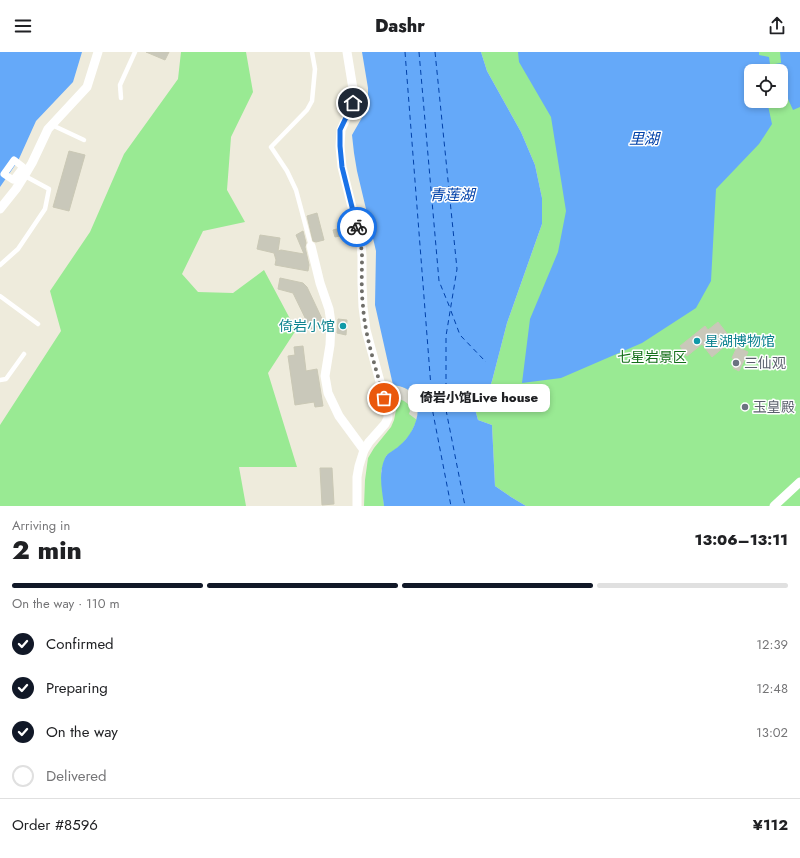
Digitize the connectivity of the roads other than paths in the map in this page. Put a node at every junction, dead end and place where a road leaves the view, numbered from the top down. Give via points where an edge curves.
1 (98, 52) edge
2 (135, 52) edge
3 (312, 52) edge
4 (347, 52) edge
5 (120, 98) dead end
6 (52, 125) junction
7 (84, 140) dead end
8 (24, 171) junction
9 (0, 210) edge
10 (311, 246) joint
11 (0, 265) edge
12 (0, 296) edge
13 (38, 324) dead end
14 (24, 354) dead end
15 (0, 380) edge
16 (364, 450) junction
17 (800, 482) edge
18 (357, 506) edge
19 (774, 506) edge

1 - 6 street via 87,87
2 - 5 lane via 120,85
3 - 10 lane via 315,69 312,101 307,110 271,147 296,190
4 - 16 street via 354,94 353,103 340,130 342,167 361,243 366,330 388,411 386,424 374,435
6 - 7 lane
6 - 8 street via 32,163
8 - 9 street
8 - 11 lane via 49,189 45,208 18,249
10 - 16 street via 331,323 325,376 328,392 339,416
12 - 13 lane
14 - 15 lane via 6,379
16 - 18 street via 357,477
17 - 19 street

